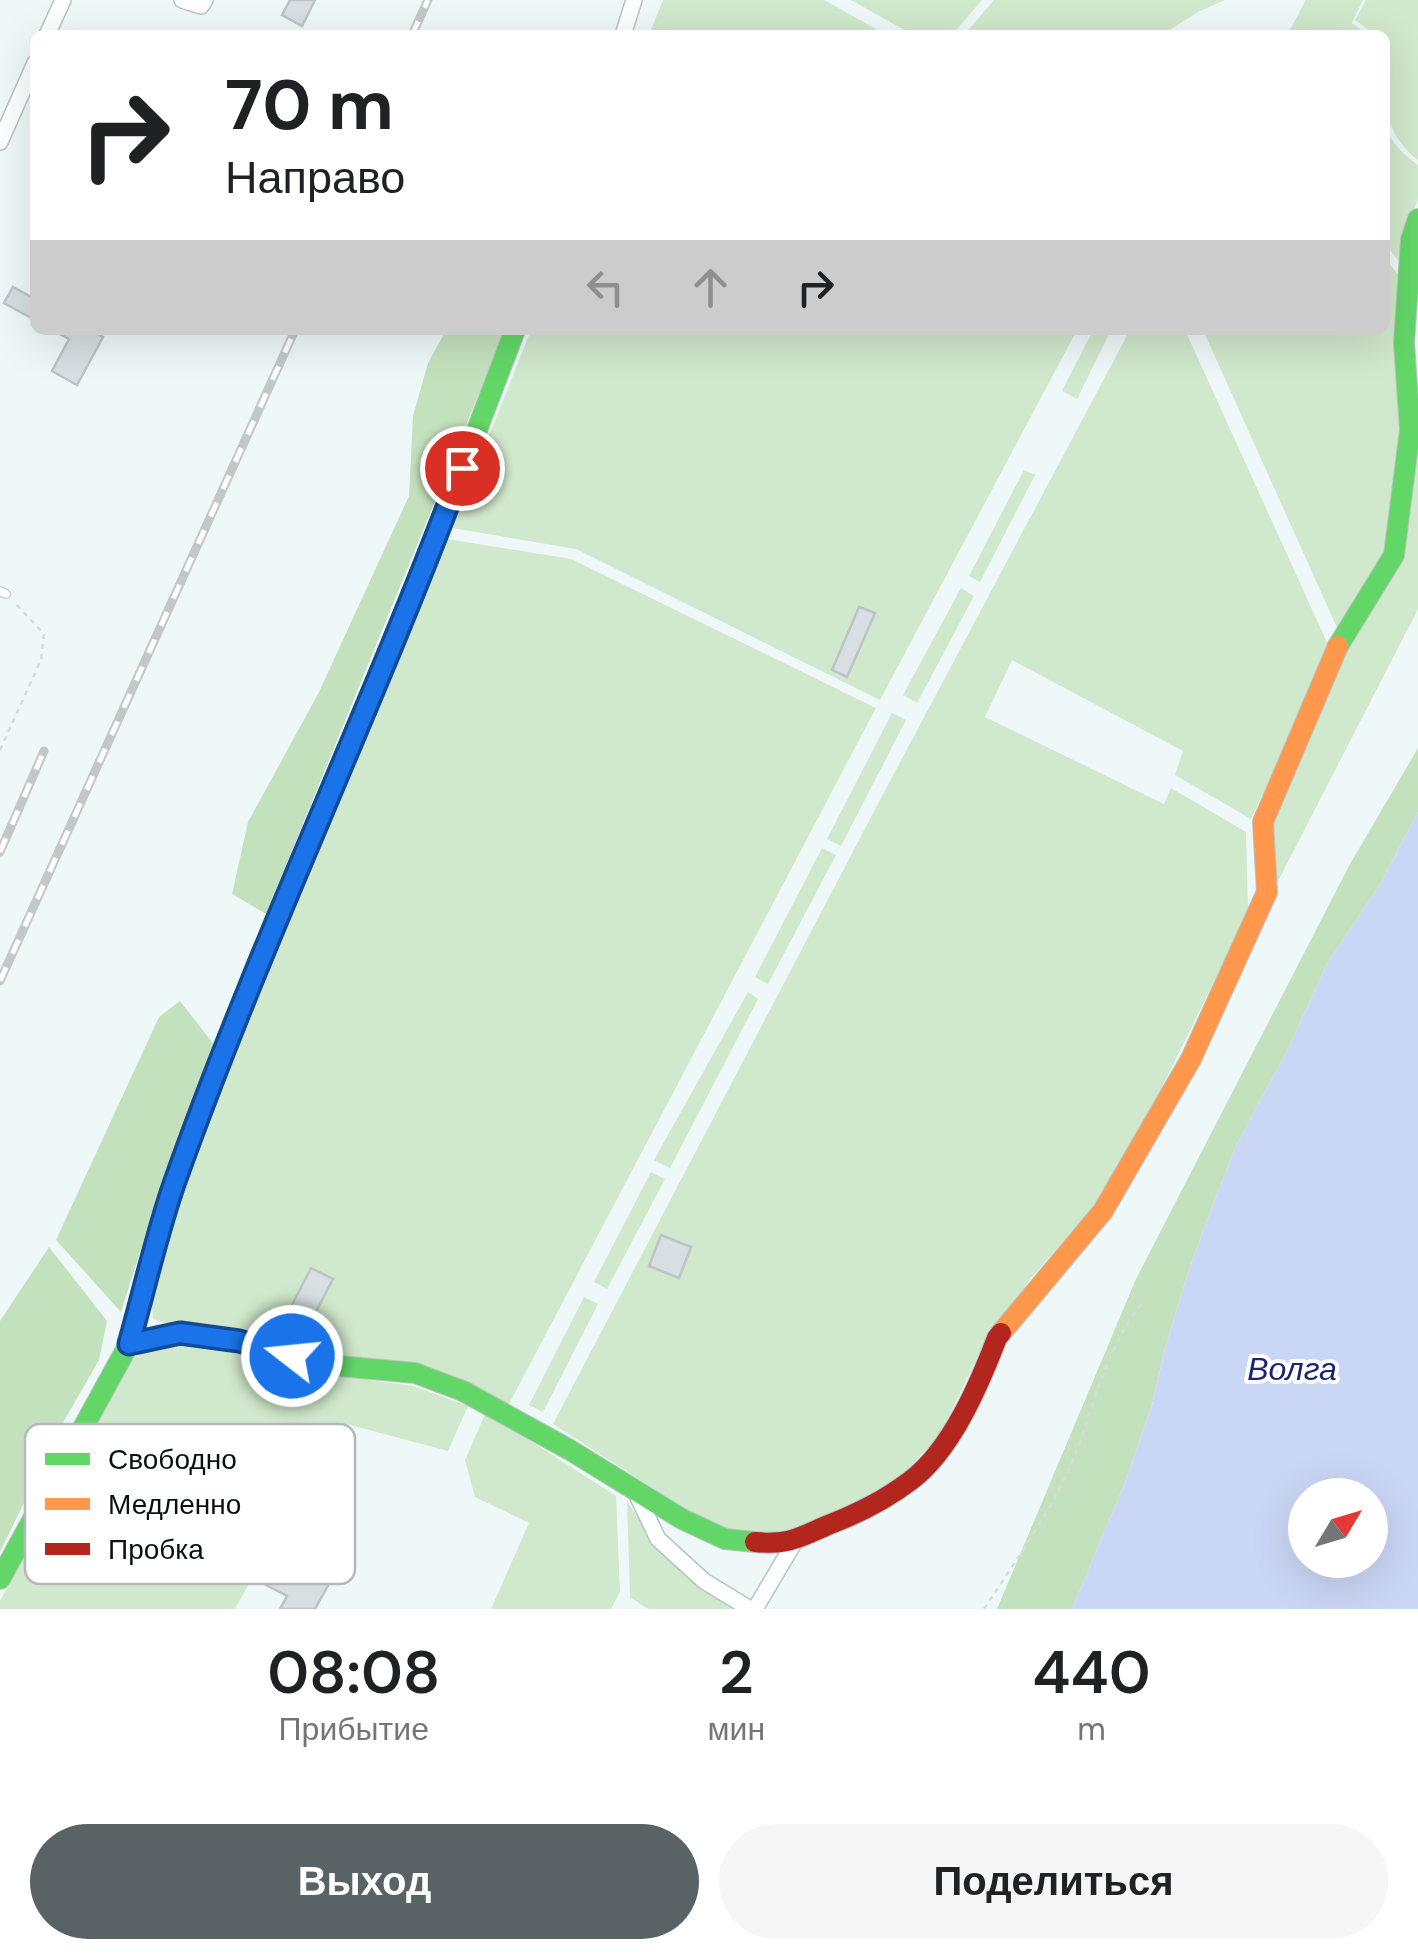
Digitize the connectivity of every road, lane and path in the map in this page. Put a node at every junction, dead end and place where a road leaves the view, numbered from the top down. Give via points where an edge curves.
1 (63, 0) edge
2 (182, 0) edge
3 (205, 0) edge
4 (634, 0) edge
5 (49, 30) edge
6 (625, 30) edge
7 (30, 74) edge
8 (0, 142) edge
9 (1418, 219) edge
10 (512, 335) edge
11 (3, 592) edge
12 (0, 750) edge
13 (1144, 1300) dead end
14 (129, 1344) junction
15 (85, 1424) edge
16 (636, 1493) junction
17 (25, 1534) edge
18 (797, 1538) junction
19 (0, 1580) edge
20 (752, 1609) edge
21 (984, 1609) edge

1 - 5 street
2 - 3 street via 200,6
4 - 6 street
7 - 8 street
9 - 18 street via 1410,240 1404,343 1410,430 1394,555 1336,649 1263,822 1267,892 1191,1059 1104,1212 997,1338 945,1443 912,1480 857,1514
10 - 14 street via 173,1187
11 - 12 path via 44,634 41,660
13 - 21 path via 1127,1320 1074,1457
14 - 15 street
14 - 16 street via 180,1333 239,1341 318,1364 414,1374 462,1391
16 - 18 street via 724,1539 782,1544
16 - 20 street via 658,1539 704,1582
17 - 19 street
18 - 20 street

